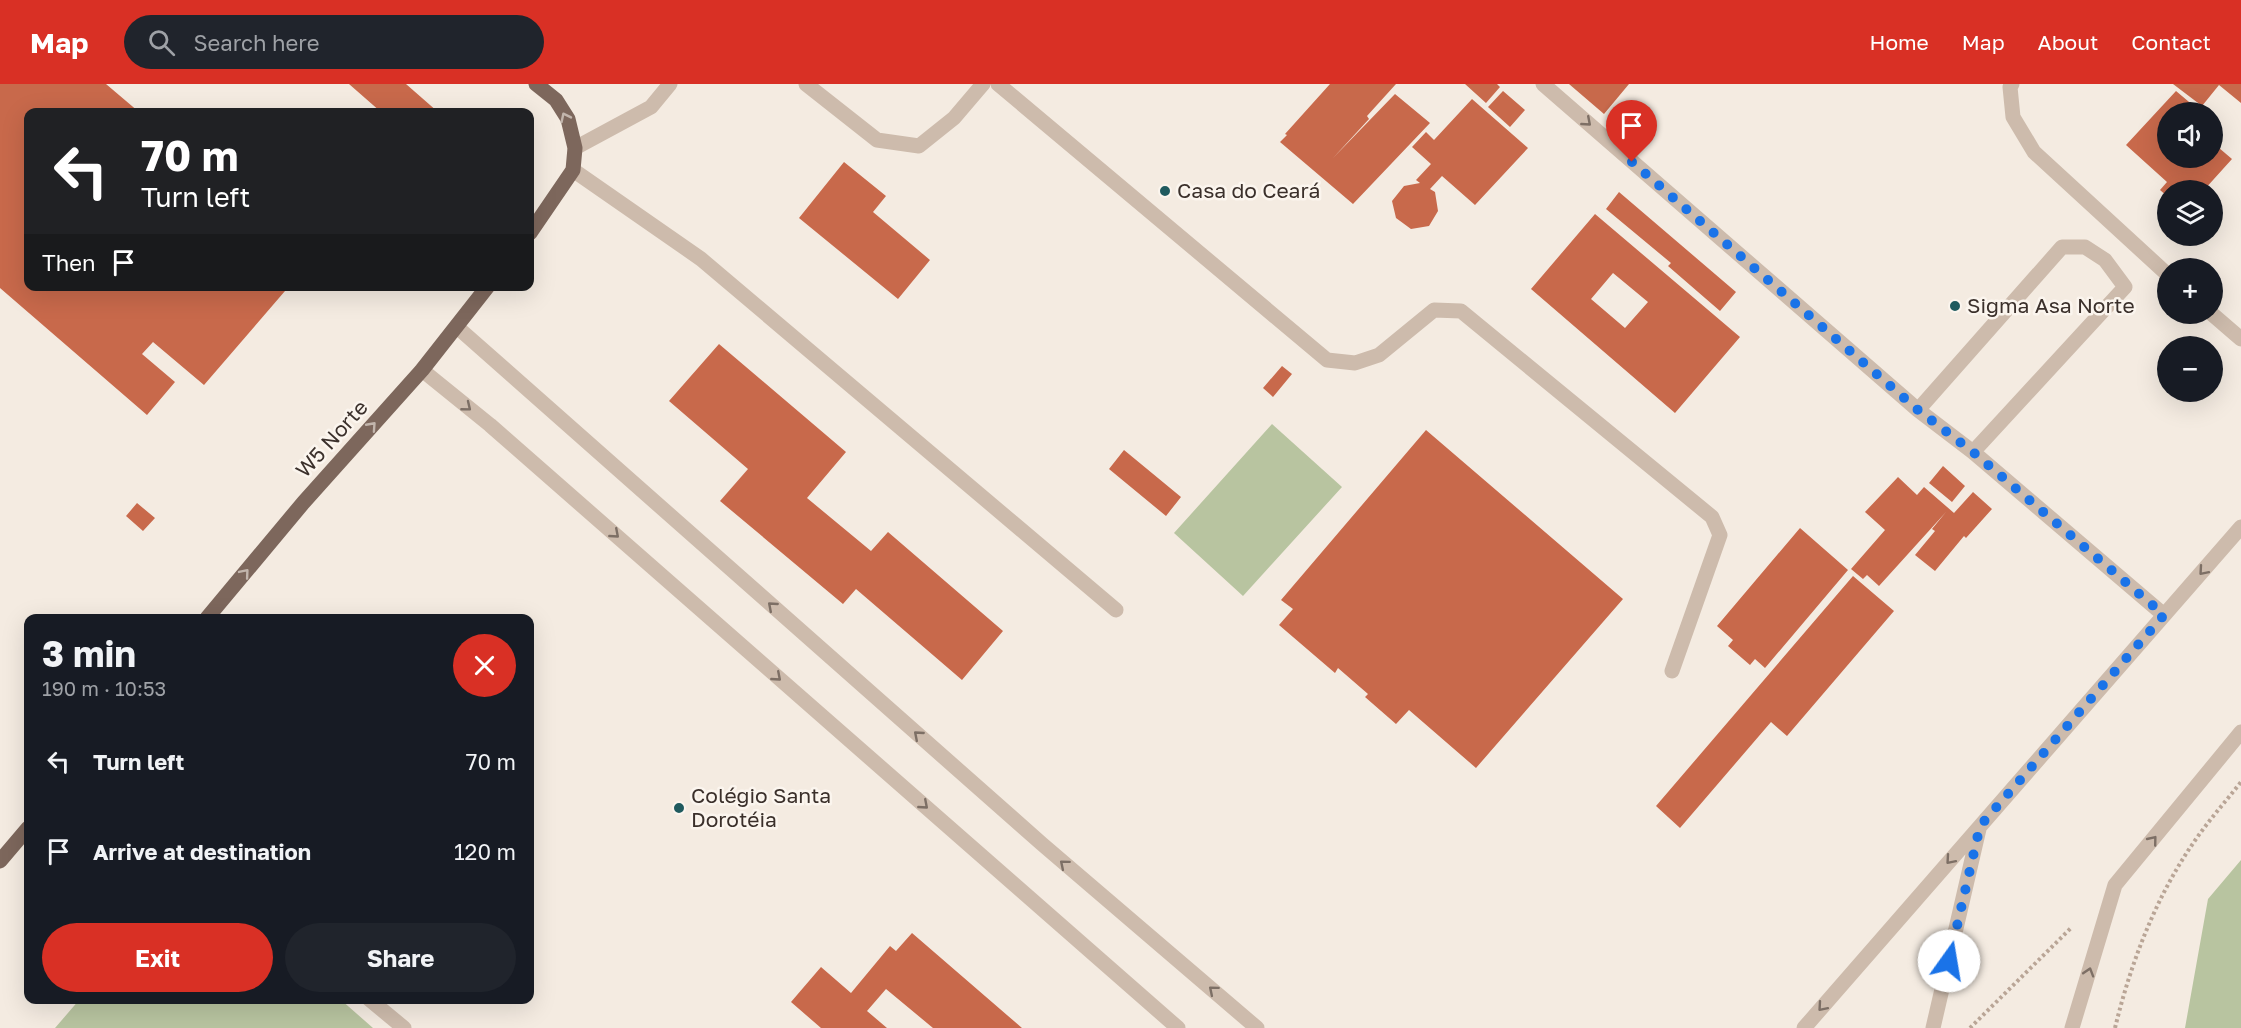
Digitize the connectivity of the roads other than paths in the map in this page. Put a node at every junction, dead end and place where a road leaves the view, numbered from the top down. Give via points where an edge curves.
1 (536, 84) edge
2 (670, 84) edge
3 (806, 84) edge
4 (983, 84) edge
5 (998, 84) edge
6 (1543, 84) edge
7 (2012, 84) edge
8 (575, 148) junction
9 (573, 170) junction
10 (534, 227) edge
11 (2157, 265) edge
12 (484, 291) edge
13 (2223, 323) edge
14 (457, 327) junction
15 (2241, 339) edge
16 (422, 370) junction
17 (1918, 410) junction
18 (1973, 452) junction
19 (2241, 527) edge
20 (1116, 610) dead end
21 (210, 614) edge
22 (2164, 615) junction
23 (1672, 671) dead end
24 (2241, 732) edge
25 (1980, 826) junction
26 (24, 833) edge
27 (0, 861) edge
28 (375, 1004) edge
29 (404, 1028) edge
30 (1178, 1028) edge
31 (1257, 1028) edge
32 (1804, 1028) edge
33 (1933, 1028) edge
34 (2072, 1028) edge

8 -> 1 main road via 568,119 556,100
2 - 8 street via 651,107
3 - 4 street via 877,140 919,146 954,118
5 - 23 street via 1327,360 1355,363 1379,355 1434,310 1461,311 1712,518 1720,536
6 -> 17 street
7 - 11 street via 2013,117 2034,152
8 - 9 main road
9 - 10 main road
9 - 20 street via 701,259
12 - 14 main road, W5 Norte
13 - 15 street
14 - 16 main road, W5 Norte
31 -> 14 street via 1042,844
21 -> 16 main road, W5 Norte
16 -> 30 street via 490,425
17 - 18 street
17 - 18 street via 2062,247 2085,247 2105,260 2126,287
18 - 22 street
19 -> 22 street
22 - 25 street
34 -> 24 street via 2115,885
25 -> 32 street
25 - 33 street
26 - 27 main road
28 - 29 street

